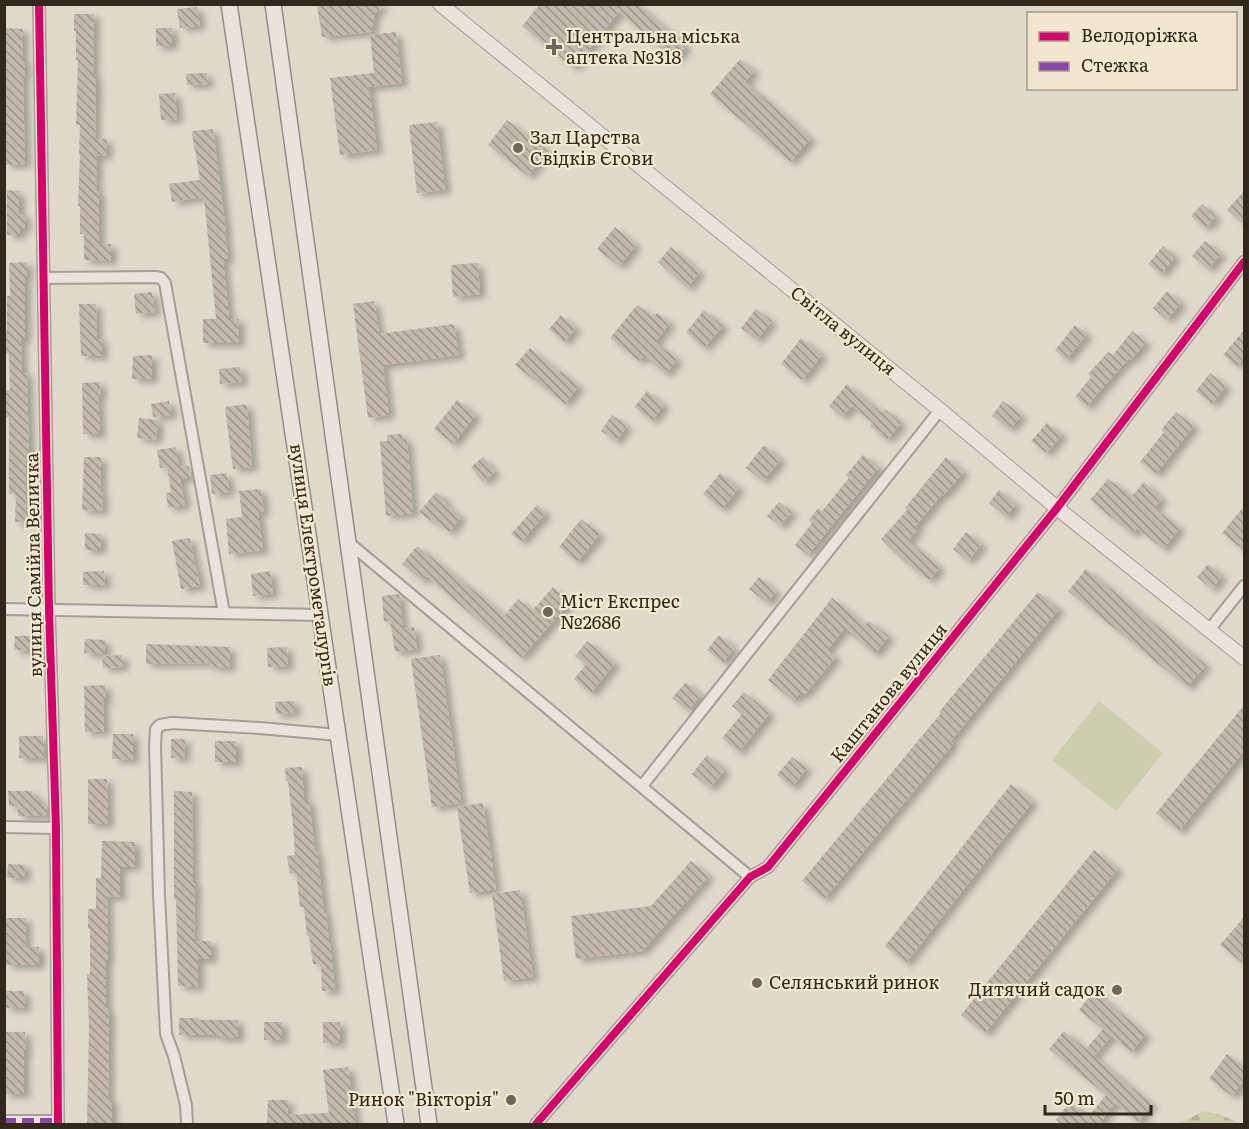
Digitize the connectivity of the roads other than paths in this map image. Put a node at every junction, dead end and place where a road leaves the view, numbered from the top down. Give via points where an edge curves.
1 (39, 4) edge
2 (229, 4) edge
3 (273, 4) edge
4 (440, 4) edge
5 (1245, 262) edge
6 (44, 278) junction
7 (940, 410) junction
8 (1057, 508) junction
9 (348, 542) junction
10 (1245, 586) edge
11 (4, 609) edge
12 (50, 609) junction
13 (224, 614) junction
14 (320, 615) junction
15 (1209, 630) junction
16 (1245, 658) edge
17 (338, 735) junction
18 (642, 786) junction
19 (4, 827) edge
20 (56, 828) junction
21 (750, 877) junction
22 (4, 1121) edge
23 (58, 1123) edge
24 (187, 1125) edge
25 (396, 1125) edge
26 (429, 1125) edge
27 (536, 1125) edge

1 - 6 street, вулиця Самійла Величка
2 - 14 main road, вулиця Електрометалургів
3 - 9 main road, вулиця Електрометалургів
4 - 7 street, Світла вулиця
5 - 8 street, Каштанова вулиця
6 - 12 street, вулиця Самійла Величка
6 - 13 street via 155,277 165,283
7 - 8 street, Світла вулиця
7 - 18 street
8 - 15 street, Світла вулиця
8 - 21 street, Каштанова вулиця via 768,867
9 - 18 street
9 - 26 main road, вулиця Електрометалургів
10 - 15 street
11 - 12 street
12 - 13 street
12 - 20 street, вулиця Самійла Величка
13 - 14 street
14 - 17 main road, вулиця Електрометалургів
15 - 16 street, Світла вулиця
17 - 24 street via 172,723 156,729 166,1034 186,1105
17 - 25 main road, вулиця Електрометалургів
18 - 21 street
19 - 20 street
20 - 23 street, вулиця Самійла Величка
21 - 27 street, Каштанова вулиця
22 - 23 street

